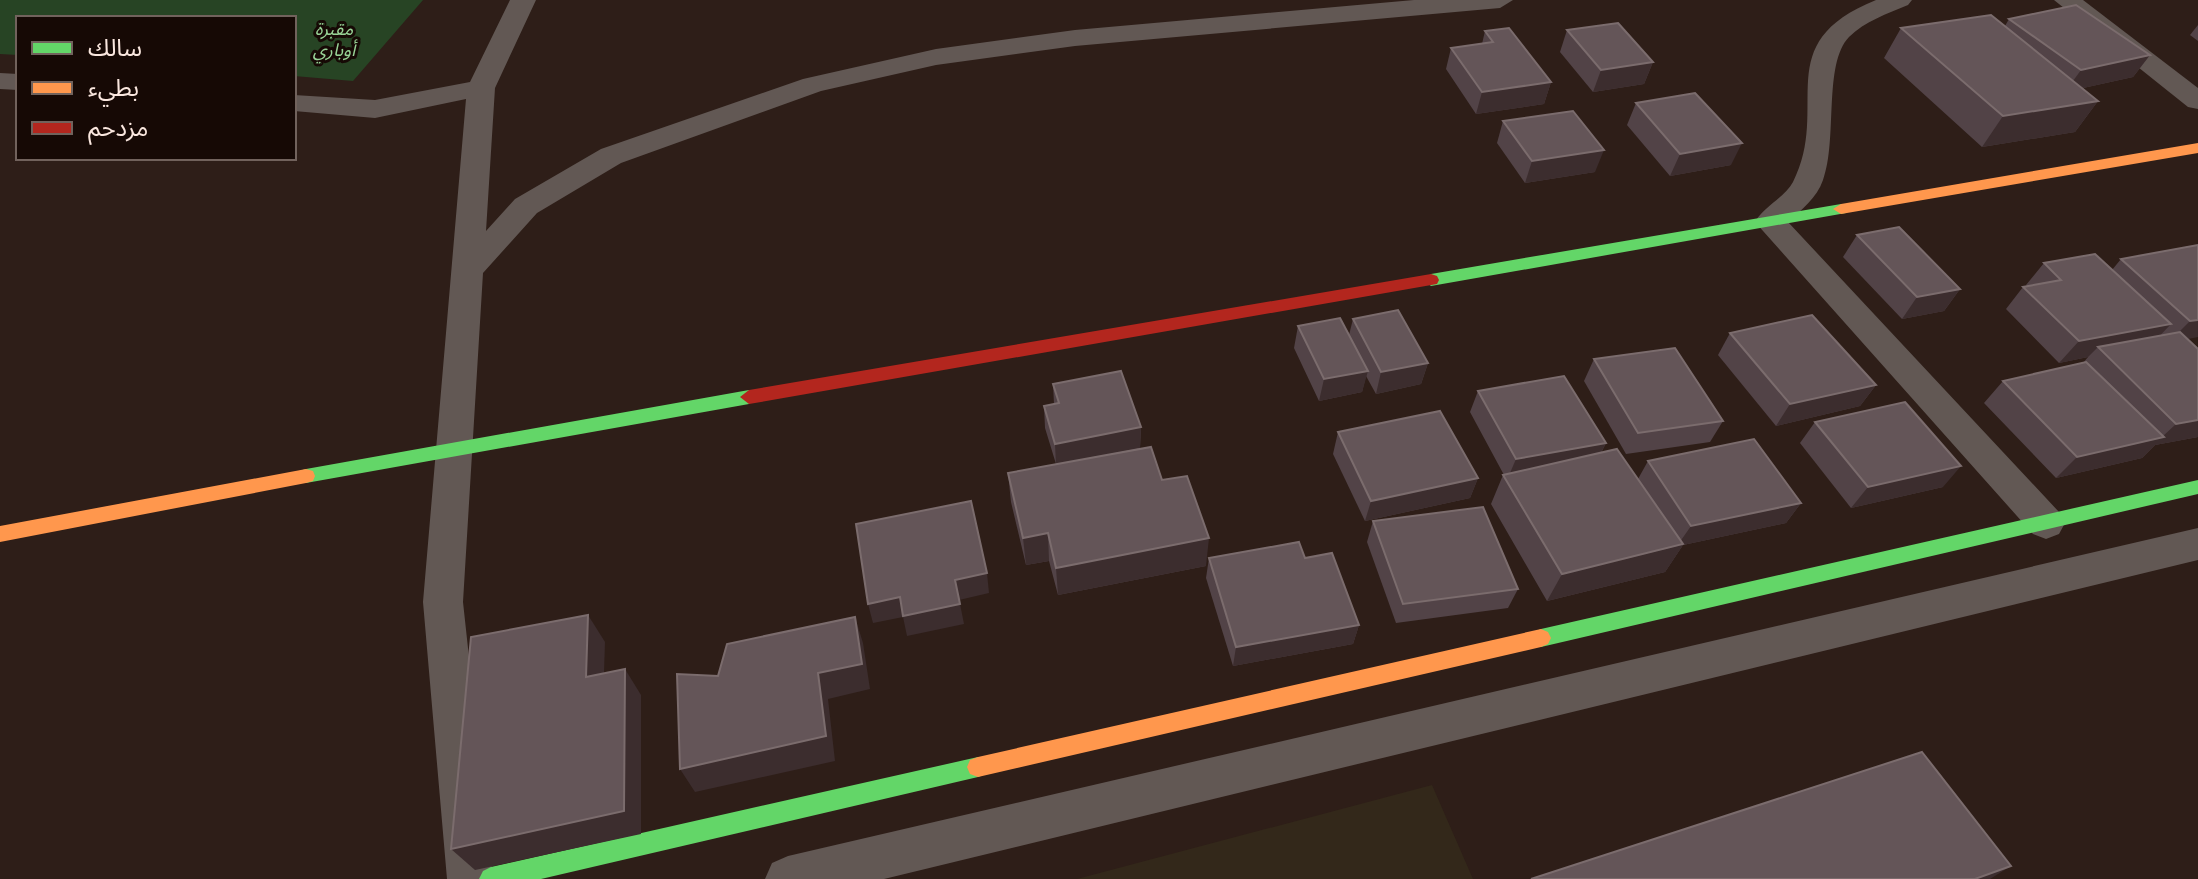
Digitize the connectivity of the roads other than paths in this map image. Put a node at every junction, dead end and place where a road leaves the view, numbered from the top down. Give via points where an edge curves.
1 (523, 0) edge
2 (1500, 0) edge
3 (1899, 0) edge
4 (2067, 0) edge
5 (481, 88) junction
6 (2198, 101) edge
7 (296, 103) edge
8 (2198, 148) edge
9 (1770, 222) junction
10 (467, 271) junction
11 (454, 448) junction
12 (2198, 487) edge
13 (2046, 523) junction
14 (0, 534) edge
15 (2198, 544) edge
16 (470, 879) edge
17 (491, 879) edge
18 (788, 879) edge

1 - 5 street
2 - 10 street via 1075,38 936,57 813,85 611,156 526,206
3 - 9 street via 1870,9 1841,29 1823,58 1817,149 1808,184
4 - 6 street
5 - 7 street via 375,109
5 - 10 street
8 - 9 street
9 - 11 street
9 - 13 street
10 - 11 street
11 - 14 street
11 - 16 street via 443,602
12 - 13 street
13 - 17 street
15 - 18 street

